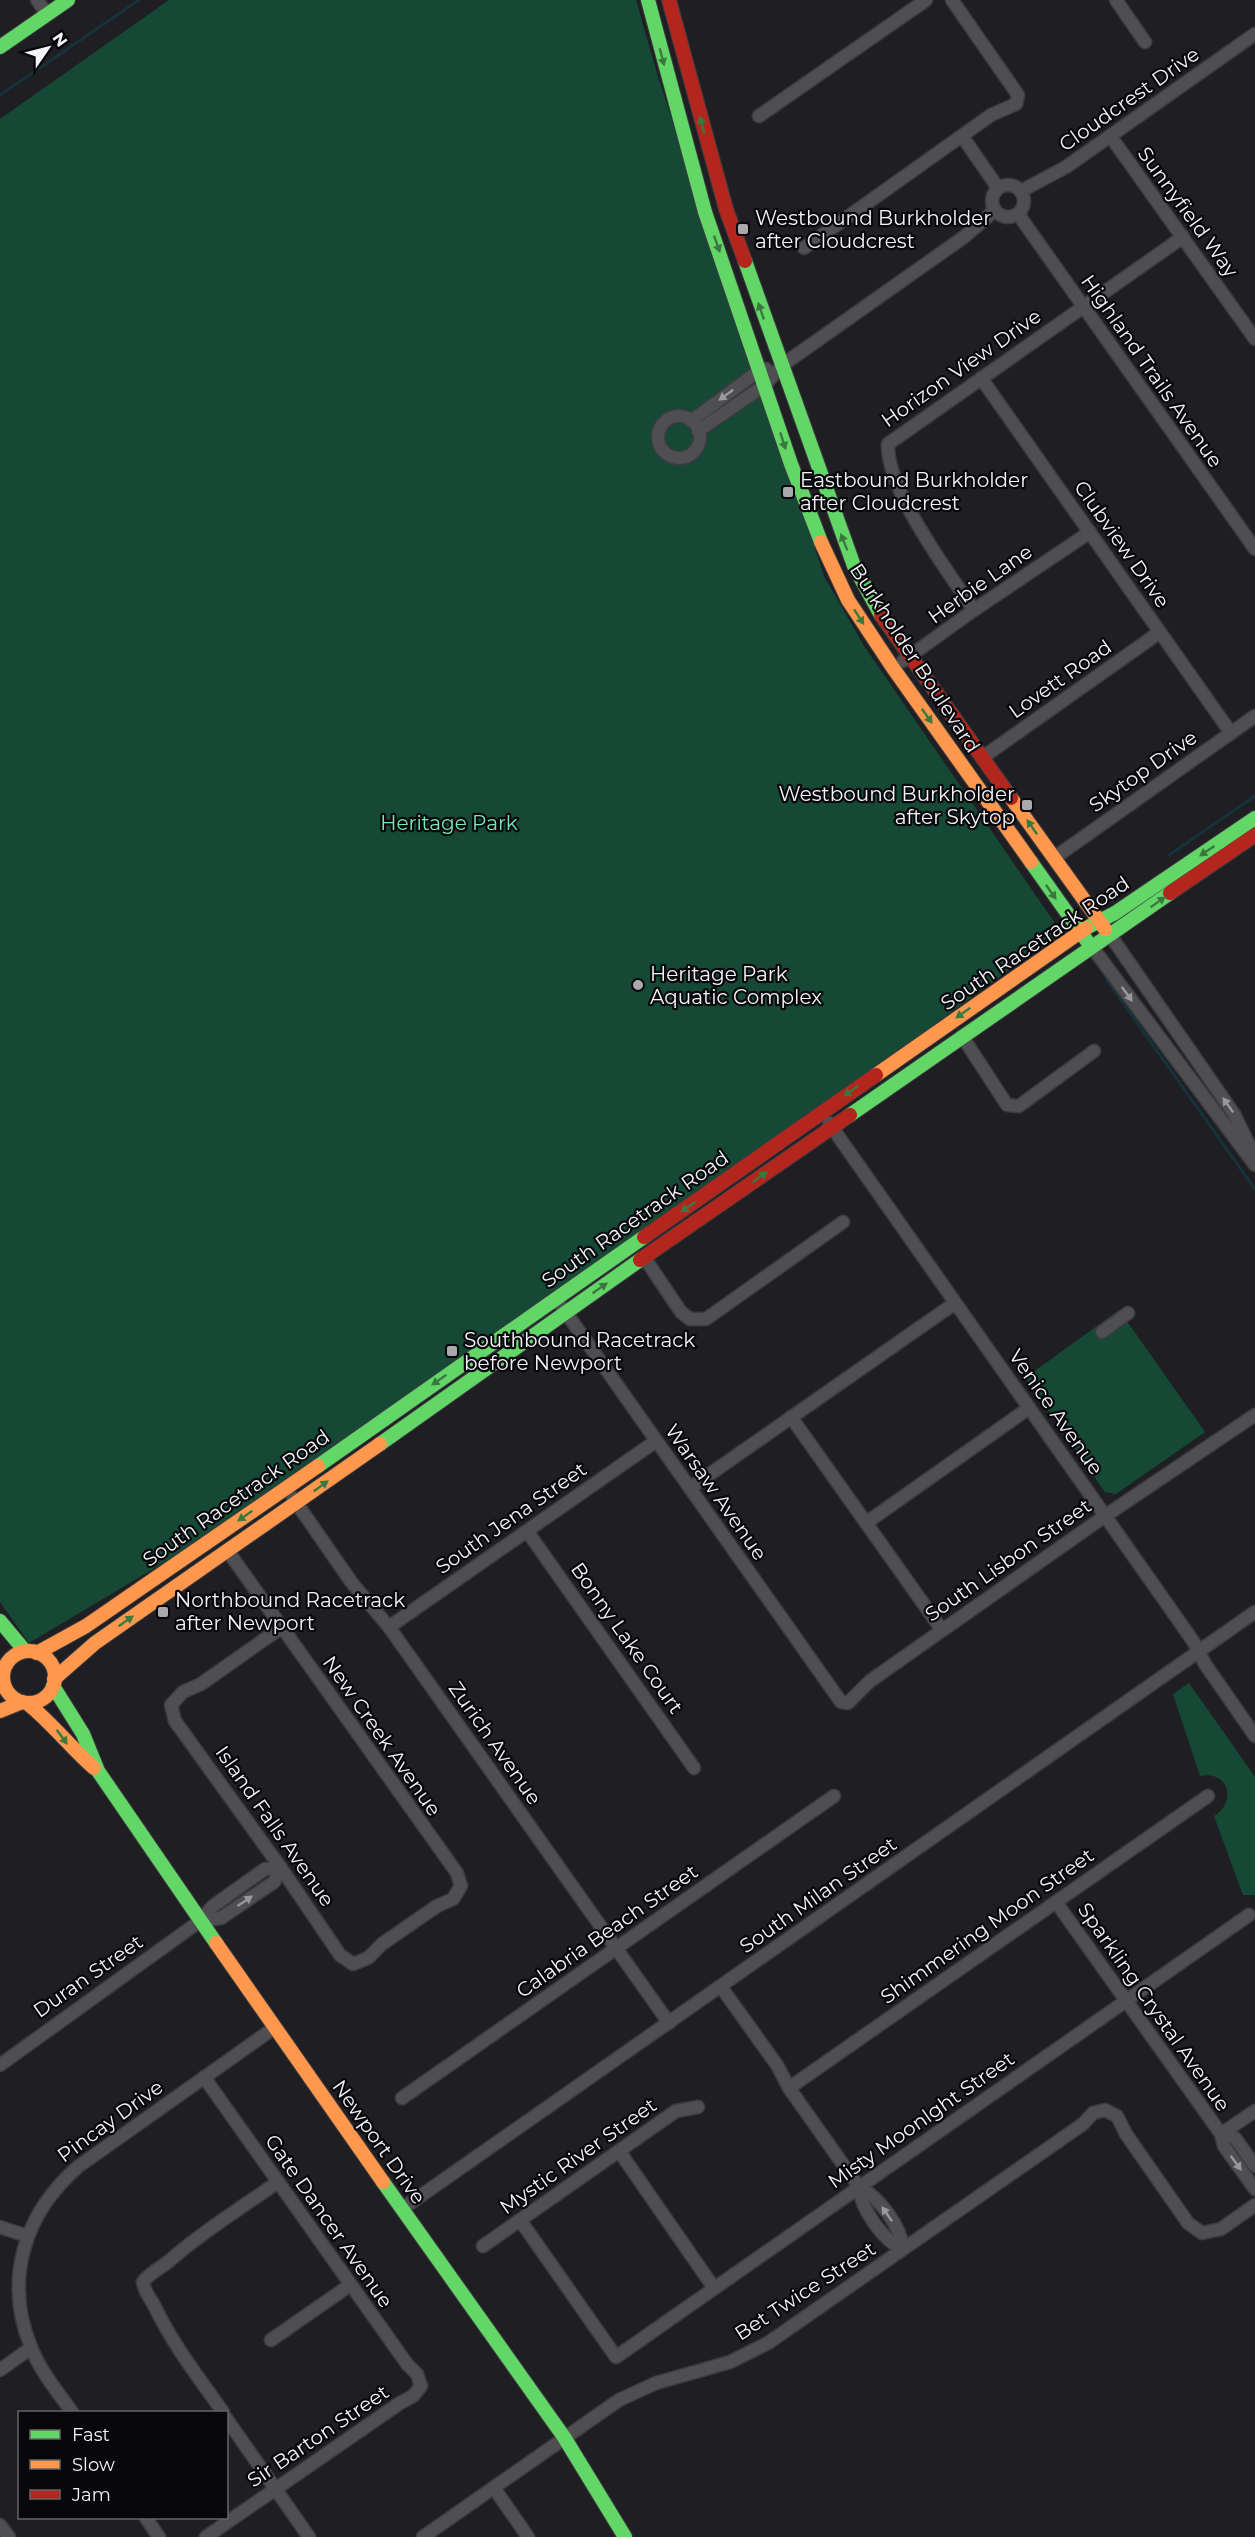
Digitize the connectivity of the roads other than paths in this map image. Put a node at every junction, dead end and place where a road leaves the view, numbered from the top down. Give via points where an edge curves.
1 (37, 0) edge
2 (68, 0) edge
3 (648, 0) edge
4 (669, 0) edge
5 (926, 0) edge
6 (952, 0) edge
7 (1116, 0) edge
8 (47, 14) junction
9 (1255, 34) edge
10 (1145, 42) dead end
11 (0, 47) edge
12 (759, 116) dead end
13 (962, 136) junction
14 (1110, 137) junction
15 (998, 188) junction
16 (1022, 191) junction
17 (995, 210) junction
18 (1018, 214) junction
19 (1183, 237) junction
20 (804, 248) dead end
21 (1082, 307) junction
22 (1255, 339) edge
23 (781, 366) junction
24 (760, 370) junction
25 (981, 378) junction
26 (765, 385) junction
27 (691, 420) junction
28 (698, 431) junction
29 (1090, 532) junction
30 (1255, 549) edge
31 (974, 610) junction
32 (1160, 632) junction
33 (910, 656) junction
34 (893, 668) junction
35 (1255, 716) edge
36 (1231, 733) junction
37 (983, 757) junction
38 (1255, 818) edge
39 (1255, 835) edge
40 (1054, 858) junction
41 (1098, 920) junction
42 (1080, 932) junction
43 (1110, 935) junction
44 (1092, 947) junction
45 (962, 1036) junction
46 (1094, 1051) dead end
47 (821, 1112) junction
48 (832, 1128) junction
49 (1255, 1156) edge
50 (1255, 1165) edge
51 (843, 1222) dead end
52 (644, 1257) junction
53 (556, 1299) junction
54 (956, 1303) junction
55 (565, 1312) junction
56 (1128, 1313) dead end
57 (1102, 1332) dead end
58 (1029, 1408) junction
59 (1255, 1415) edge
60 (791, 1417) junction
61 (656, 1441) junction
62 (285, 1488) junction
63 (690, 1488) junction
64 (297, 1503) junction
65 (1105, 1516) junction
66 (866, 1523) junction
67 (527, 1531) junction
68 (227, 1550) junction
69 (1255, 1612) edge
70 (0, 1621) edge
71 (282, 1627) junction
72 (389, 1627) junction
73 (942, 1630) junction
74 (31, 1652) junction
75 (1198, 1652) junction
76 (3, 1666) edge
77 (54, 1682) junction
78 (25, 1702) junction
79 (848, 1703) joint
80 (0, 1711) edge
81 (1255, 1736) edge
82 (694, 1768) dead end
83 (98, 1771) junction
84 (834, 1796) dead end
85 (1208, 1796) dead end
86 (281, 1868) junction
87 (1056, 1902) junction
88 (1249, 1915) dead end
89 (200, 1921) junction
90 (616, 1949) junction
91 (353, 1964) joint
92 (721, 1987) junction
93 (1126, 2001) junction
94 (669, 2023) junction
95 (274, 2028) junction
96 (0, 2064) edge
97 (204, 2078) junction
98 (789, 2088) junction
99 (402, 2098) dead end
100 (698, 2107) dead end
101 (1255, 2111) edge
102 (1221, 2134) junction
103 (619, 2151) junction
104 (1255, 2166) edge
105 (278, 2182) junction
106 (859, 2187) junction
107 (1255, 2189) edge
108 (1255, 2205) edge
109 (402, 2209) junction
110 (520, 2220) junction
111 (0, 2227) edge
112 (27, 2236) junction
113 (483, 2246) dead end
114 (903, 2249) junction
115 (350, 2285) junction
116 (714, 2288) junction
117 (271, 2340) dead end
118 (31, 2348) junction
119 (0, 2370) edge
120 (421, 2386) joint
121 (71, 2411) edge
122 (222, 2411) edge
123 (228, 2421) edge
124 (564, 2437) junction
125 (276, 2488) junction
126 (494, 2488) junction
127 (147, 2519) edge
128 (0, 2525) edge
129 (9, 2537) edge
130 (159, 2537) edge
131 (207, 2537) edge
132 (309, 2537) edge
133 (423, 2537) edge
134 (528, 2537) edge
135 (625, 2537) edge

1 - 8 street
2 - 8 main road
3 -> 24 main road, Burkholder Boulevard via 692,171
23 -> 4 main road, Burkholder Boulevard via 716,178
5 - 12 street
6 - 13 street via 1018,95 1016,104 991,115
7 - 10 street
8 - 11 main road
9 - 14 street, Cloudcrest Drive
13 - 15 street
13 - 20 street
14 - 16 street, Cloudcrest Drive
14 - 19 street, Sunnyfield Way
15 - 16 street via 1015,186
15 - 17 street via 992,198
16 - 18 street via 1025,203
17 - 18 street via 1006,217
17 - 23 street via 955,244
18 - 21 street, Highland Trails Avenue
19 - 21 street, Horizon View Drive
19 - 22 street, Sunnyfield Way
21 - 25 street, Horizon View Drive
21 - 30 street, Highland Trails Avenue
23 - 24 street
23 - 26 street
33 -> 23 main road, Burkholder Boulevard via 881,616 854,566
24 - 26 main road, Burkholder Boulevard
24 -> 27 street
25 - 29 street, Clubview Drive
25 - 31 street, Horizon View Drive via 888,444 887,455 925,538
26 - 28 street
26 -> 34 main road, Burkholder Boulevard via 830,562 848,600
27 - 28 street
27 - 28 street via 678,417 666,421 658,436 661,448 669,456 687,457 698,443
29 - 31 street, Herbie Lane
29 - 32 street, Clubview Drive
31 - 33 street, Herbie Lane
32 - 36 street, Clubview Drive
32 - 37 street, Lovett Road
33 - 34 street, Herbie Lane
33 - 37 main road, Burkholder Boulevard
34 -> 42 main road, Burkholder Boulevard
35 - 36 street, Skytop Drive
36 - 40 street, Skytop Drive
40 -> 37 main road, Burkholder Boulevard
38 -> 41 main road, South Racetrack Road via 1115,913
43 -> 39 main road, South Racetrack Road
40 - 41 main road, Burkholder Boulevard
41 - 42 main road, South Racetrack Road
41 - 43 main road, Burkholder Boulevard
42 - 44 main road, Burkholder Boulevard
42 -> 47 main road, South Racetrack Road
43 - 44 main road, South Racetrack Road
49 -> 43 street, Burkholder Boulevard via 1234,1114
44 - 45 main road, South Racetrack Road
44 -> 50 street, Burkholder Boulevard
45 - 46 street via 1007,1105 1018,1106
45 - 48 main road, South Racetrack Road
47 - 48 street, Venice Avenue
47 -> 53 main road, South Racetrack Road
52 -> 48 main road, South Racetrack Road
48 - 54 street, Venice Avenue
51 - 52 street via 706,1319 690,1319 681,1312
55 -> 52 main road, South Racetrack Road
53 - 55 street, Warsaw Avenue
53 -> 62 main road, South Racetrack Road
54 - 58 street, Venice Avenue
54 - 60 street
55 - 61 street, Warsaw Avenue
64 -> 55 main road, South Racetrack Road
56 - 57 street
58 - 65 street, Venice Avenue
58 - 66 street
59 - 65 street, South Lisbon Street
60 - 63 street
60 - 66 street
61 - 63 street, Warsaw Avenue
61 - 67 street, South Jena Street
62 - 64 street, Zurich Avenue
62 -> 74 main road, South Racetrack Road via 86,1626
63 - 79 street, Warsaw Avenue via 841,1702
64 - 68 main road, South Racetrack Road
64 - 72 street, Zurich Avenue via 352,1583
65 - 73 street, South Lisbon Street
65 - 75 street, Venice Avenue
66 - 73 street
67 - 72 street, South Jena Street
67 - 82 street, Bonny Lake Court
68 - 71 street, New Creek Avenue
77 -> 68 main road, South Racetrack Road via 95,1643
69 - 75 street, South Milan Street
70 - 74 main road
71 - 86 street, Island Falls Avenue via 201,1684 183,1692 171,1705 175,1721
71 - 91 street, New Creek Avenue via 457,1873 461,1886 453,1899 382,1944 368,1958
72 - 90 street, Zurich Avenue
73 - 79 street, South Lisbon Street via 870,1681
74 - 76 main road via 13,1656
74 - 77 main road via 50,1662
75 - 81 street, Venice Avenue
75 - 92 street, South Milan Street
76 - 78 main road via 8,1692
77 - 78 main road via 44,1698
77 - 83 main road, Newport Drive
78 - 80 main road
78 -> 83 main road, Newport Drive
83 - 89 main road, Newport Drive
84 - 90 street, Calabria Beach Street
85 - 87 street, Shimmering Moon Street
86 - 89 street, Duran Street via 265,1869 213,1906
86 - 91 street, Island Falls Avenue via 340,1955
87 - 93 street, Sparkling Crystal Avenue
87 - 98 street, Shimmering Moon Street
88 - 93 street, Misty Moonlght Street
89 - 95 main road, Newport Drive
89 - 96 street, Duran Street
90 - 94 street, Zurich Avenue
90 - 99 street, Calabria Beach Street
92 - 94 street, South Milan Street
92 - 98 street
93 - 102 street, Sparkling Crystal Avenue
93 - 106 street, Misty Moonlght Street
94 - 109 street, South Milan Street
95 - 97 street, Pincay Drive
95 - 109 main road, Newport Drive
97 - 105 street, Gate Dancer Avenue
97 - 112 street, Pincay Drive via 64,2178 44,2203
98 - 106 street
100 - 103 street, Mystic River Street via 676,2111
101 - 102 street
102 - 104 street, Sparkling Crystal Avenue via 1235,2138
102 -> 107 street, Sparkling Crystal Avenue via 1224,2146
103 - 110 street, Mystic River Street
103 - 116 street
105 - 115 street, Gate Dancer Avenue
105 - 122 street via 150,2272 143,2282 145,2294 171,2337
106 - 114 street via 860,2200 885,2236
106 - 116 street, Misty Moonlght Street
108 - 114 street, Bet Twice Street via 1221,2229 1202,2233 1188,2223 1117,2116 1105,2110 1093,2113 1083,2124
109 - 124 main road, Newport Drive
110 - 113 street, Mystic River Street
110 - 116 street, Misty Moonlght Street via 616,2357
111 - 112 street
112 - 118 street, Pincay Drive via 20,2273 20,2304
114 - 124 street, Bet Twice Street via 759,2348 638,2391
115 - 117 street
115 - 120 street, Gate Dancer Avenue via 417,2374
118 - 119 street
118 - 121 street, Pincay Drive
120 - 125 street, Sir Barton Street via 413,2396
123 - 125 street
124 - 126 street, Bet Twice Street
124 - 135 main road, Newport Drive
125 - 131 street, Sir Barton Street
125 - 132 street
126 - 133 street, Bet Twice Street
126 - 134 street
127 - 130 street
128 - 129 street

